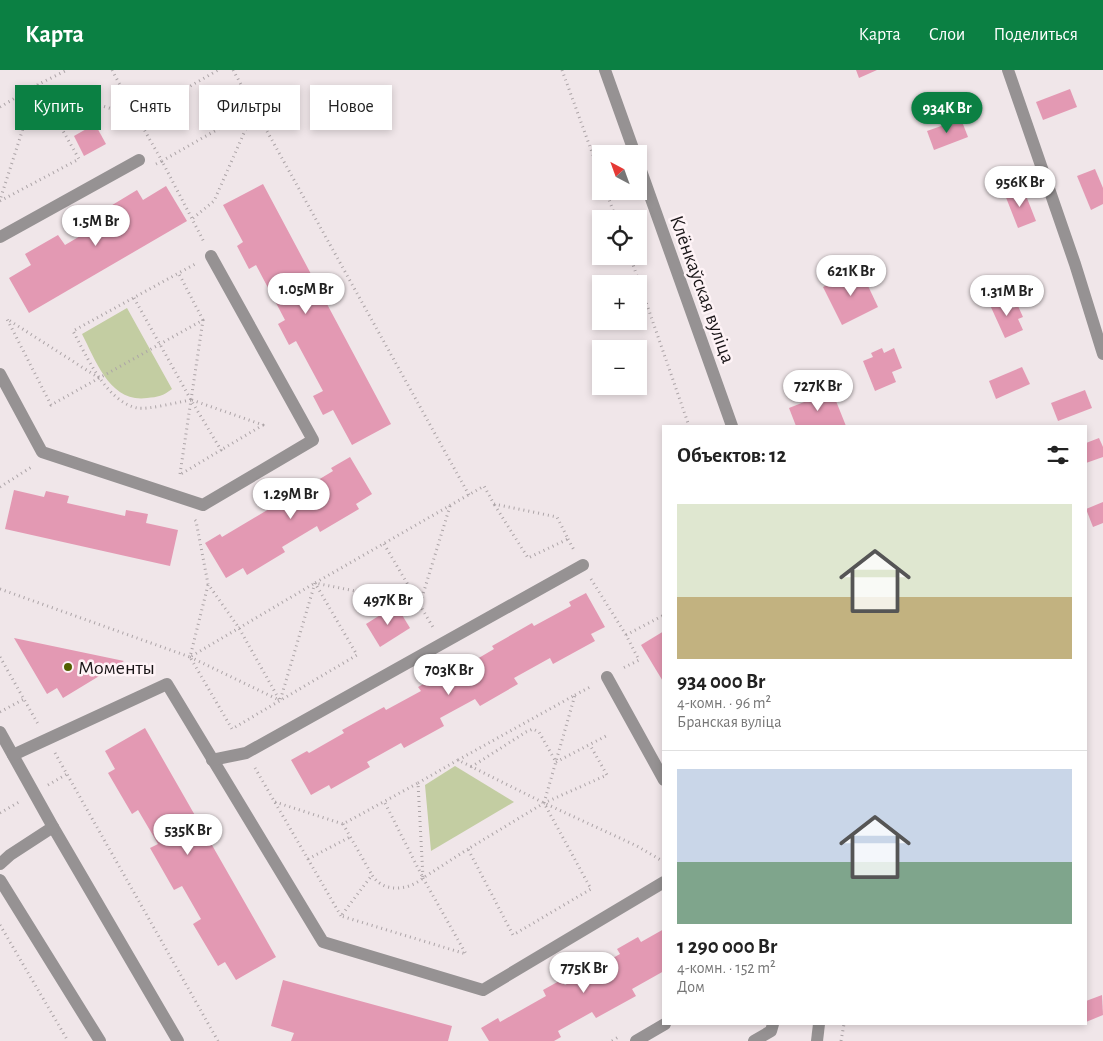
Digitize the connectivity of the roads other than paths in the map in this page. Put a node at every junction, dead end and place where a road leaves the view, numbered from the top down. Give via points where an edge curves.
1 (605, 70) edge
2 (1008, 70) edge
3 (632, 145) edge
4 (139, 160) dead end
5 (648, 190) edge
6 (0, 237) edge
7 (211, 256) road end
8 (1103, 354) edge
9 (0, 374) edge
10 (732, 425) edge
11 (583, 565) road end
12 (607, 677) road end
13 (0, 732) edge
14 (13, 755) junction
15 (212, 760) junction
16 (662, 776) edge
17 (53, 828) junction
18 (0, 864) edge
19 (0, 880) edge
20 (662, 883) edge
21 (663, 1025) edge
22 (773, 1025) edge
23 (819, 1025) edge
24 (100, 1041) edge
25 (178, 1041) edge
26 (636, 1041) edge
27 (754, 1041) edge
28 (817, 1041) edge

1 - 3 street
2 - 8 street
4 - 6 street
5 - 10 street, Клёнкаўская вуліца
7 - 9 street via 313,440 203,505 42,452
11 - 15 street via 246,753
12 - 16 street
13 - 14 street
14 - 15 street via 166,684
14 - 17 street
15 - 20 street via 323,942 484,990
17 - 18 street
17 - 25 street
19 - 24 street
21 - 26 street
22 - 27 street via 771,1031
23 - 28 street

